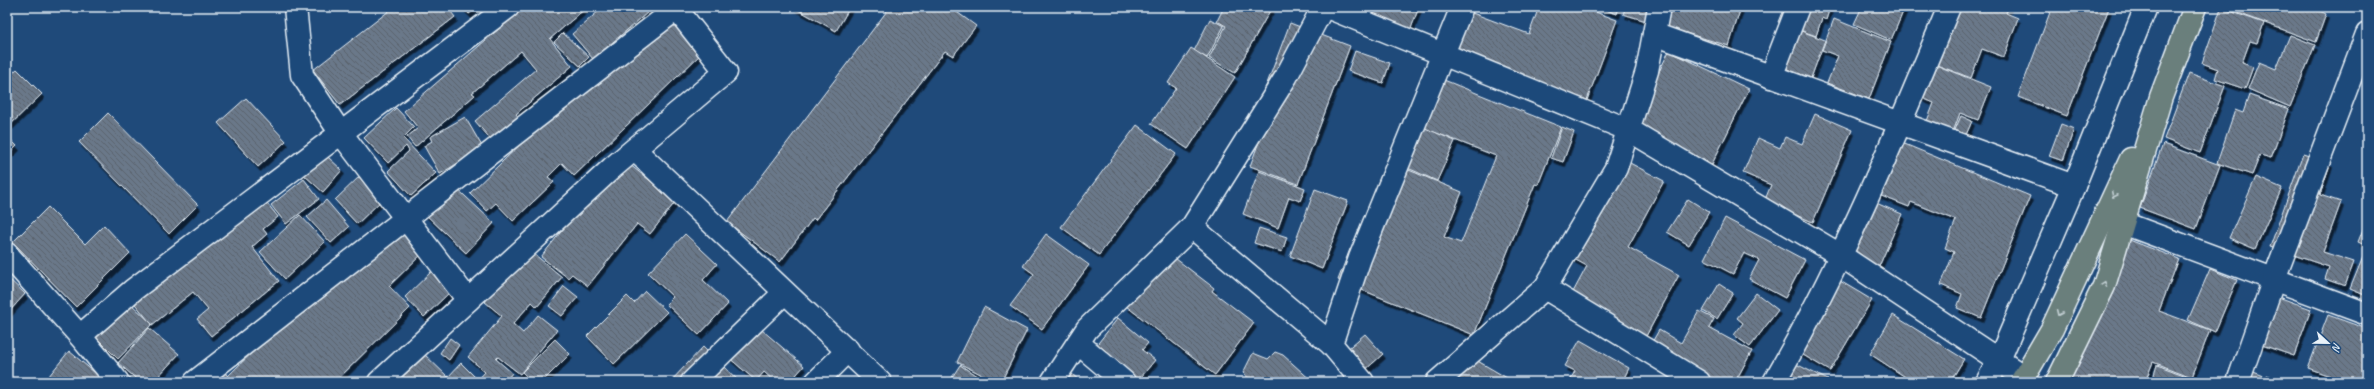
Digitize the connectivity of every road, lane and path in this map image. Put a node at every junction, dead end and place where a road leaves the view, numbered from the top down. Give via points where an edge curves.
1 (295, 7) edge
2 (508, 7) edge
3 (1323, 7) edge
4 (1327, 7) edge
5 (1462, 7) edge
6 (1659, 7) edge
7 (1798, 7) edge
8 (1949, 7) edge
9 (2146, 7) edge
10 (2195, 7) edge
11 (676, 8) edge
12 (1654, 34) junction
13 (2367, 34) edge
14 (1444, 54) junction
15 (1771, 76) junction
16 (2161, 97) junction
17 (1900, 123) junction
18 (1628, 130) junction
19 (340, 132) junction
20 (635, 150) junction
21 (2074, 186) junction
22 (407, 219) junction
23 (2123, 223) junction
24 (1192, 228) junction
25 (7, 254) edge
26 (1840, 255) junction
27 (2274, 279) junction
28 (1545, 288) junction
29 (784, 292) junction
30 (468, 300) junction
31 (2367, 314) edge
32 (80, 336) junction
33 (1078, 343) junction
34 (1332, 344) junction
35 (848, 350) junction
36 (1999, 360) junction
37 (2023, 379) edge
38 (118, 382) edge
39 (195, 382) edge
40 (379, 382) edge
41 (692, 382) edge
42 (816, 382) edge
43 (880, 382) edge
44 (1052, 382) edge
45 (1124, 382) edge
46 (1363, 382) edge
47 (1437, 382) edge
48 (1699, 382) edge
49 (1774, 382) edge
50 (1987, 382) edge
51 (2057, 382) edge
52 (2238, 382) edge

1 - 19 street via 302,75
2 - 19 street
3 - 24 street via 1286,77
4 - 14 street
5 - 14 street
6 - 12 street
7 - 15 street
8 - 17 street
9 - 21 street
10 - 16 main road
11 - 20 street via 726,72
11 - 22 street
12 - 15 street
12 - 18 street via 1647,71
13 - 27 street
14 - 18 street
14 - 34 street via 1360,258
15 - 17 street
16 - 23 main road
16 -> 37 main road via 2052,329
17 - 21 street
17 - 26 street
18 - 26 street
18 - 28 street via 1616,168
19 - 22 street
19 - 32 street via 133,290
20 - 29 street
20 - 30 street
21 - 36 street
22 - 30 street
22 - 39 street
23 - 27 street
51 -> 23 main road via 2104,286
24 - 33 street via 1087,329
24 - 34 street
25 - 32 street
26 - 36 street
26 - 49 street via 1807,325
27 - 31 street
27 - 52 street
28 - 47 street
28 - 48 street
29 - 35 street
29 - 41 street
30 - 40 street
32 - 38 street
33 - 44 street
33 - 45 street
34 - 46 street
35 - 42 street
35 - 43 street
36 - 37 street
36 - 50 street

